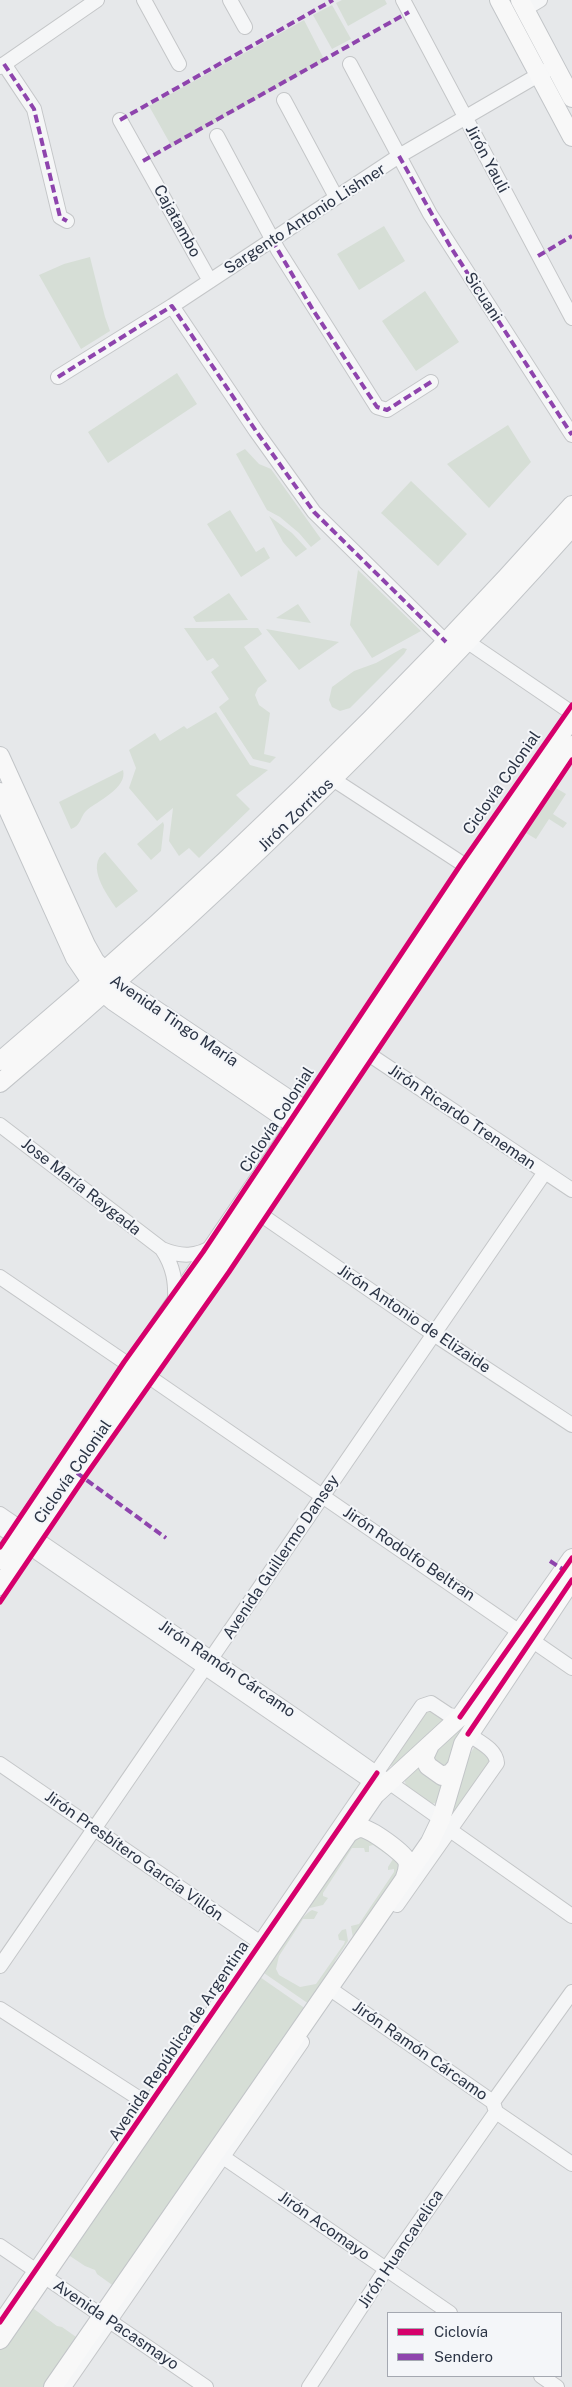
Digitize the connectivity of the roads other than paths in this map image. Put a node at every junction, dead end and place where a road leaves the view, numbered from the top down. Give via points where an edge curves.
1 (97, 0) edge
2 (144, 0) edge
3 (230, 0) edge
4 (403, 0) edge
5 (500, 0) edge
6 (528, 3) edge
7 (245, 27) dead end
8 (179, 64) dead end
9 (350, 64) dead end
10 (554, 65) junction
11 (1, 66) edge
12 (539, 74) junction
13 (572, 98) edge
14 (284, 100) dead end
15 (465, 117) junction
16 (120, 120) dead end
17 (216, 136) dead end
18 (572, 137) edge
19 (399, 156) junction
20 (336, 198) junction
21 (67, 220) dead end
22 (272, 240) junction
23 (210, 281) junction
24 (172, 306) junction
25 (572, 318) edge
26 (58, 377) dead end
27 (431, 382) dead end
28 (572, 435) edge
29 (572, 504) edge
30 (572, 527) edge
31 (456, 639) junction
32 (572, 713) edge
33 (572, 718) edge
34 (572, 744) edge
35 (0, 756) edge
36 (327, 775) junction
37 (0, 792) edge
38 (469, 868) junction
39 (104, 983) junction
40 (359, 1048) junction
41 (0, 1061) edge
42 (0, 1083) edge
43 (314, 1115) junction
44 (0, 1125) edge
45 (303, 1130) junction
46 (545, 1172) junction
47 (572, 1190) edge
48 (256, 1212) junction
49 (215, 1246) junction
50 (162, 1249) junction
51 (0, 1277) edge
52 (175, 1304) junction
53 (435, 1335) junction
54 (139, 1370) junction
55 (572, 1425) edge
56 (323, 1495) junction
57 (0, 1514) edge
58 (0, 1528) edge
59 (24, 1537) junction
60 (572, 1558) edge
61 (0, 1560) edge
62 (572, 1580) edge
63 (0, 1586) edge
64 (527, 1635) junction
65 (208, 1664) junction
66 (572, 1668) edge
67 (460, 1717) junction
68 (468, 1734) junction
69 (430, 1745) junction
70 (0, 1764) edge
71 (456, 1768) junction
72 (379, 1781) junction
73 (443, 1826) junction
74 (94, 1828) junction
75 (346, 1835) junction
76 (405, 1877) junction
77 (572, 1916) edge
78 (265, 1946) junction
79 (0, 1966) edge
80 (572, 1992) edge
81 (336, 1993) junction
82 (0, 2008) edge
83 (495, 2107) junction
84 (154, 2108) junction
85 (223, 2157) junction
86 (572, 2164) edge
87 (0, 2246) edge
88 (386, 2269) junction
89 (40, 2273) junction
90 (449, 2312) edge
91 (106, 2319) junction
92 (0, 2322) edge
93 (0, 2340) edge
94 (542, 2377) edge
95 (53, 2387) edge
96 (64, 2387) edge
97 (206, 2387) edge
98 (308, 2387) edge
99 (557, 2387) edge

1 - 11 street
2 - 8 street
3 - 7 street
4 - 15 street, Jirón Yauli
5 - 12 main road
6 - 10 main road
9 - 19 street, Sicuani
10 - 12 street, Sargento Antonio Lishner
10 - 13 main road
11 - 21 street via 34,109 60,218
12 - 15 street, Sargento Antonio Lishner
12 - 18 main road
14 - 20 street
15 - 19 street, Sargento Antonio Lishner
15 - 25 street, Jirón Yauli
16 - 23 street, Cajatambo
17 - 22 street
19 - 20 street, Sargento Antonio Lishner
19 - 28 street, Sicuani via 445,238
20 - 22 street, Sargento Antonio Lishner
22 - 23 street, Sargento Antonio Lishner
22 - 27 street via 377,407 383,411 390,408
23 - 24 street, Sargento Antonio Lishner
24 - 26 street, Sargento Antonio Lishner
24 - 31 street via 314,512
29 - 31 main road, Jirón Zorritos
30 - 31 main road, Jirón Zorritos
31 - 32 street
31 - 36 main road, Jirón Zorritos
33 - 38 main road
34 - 40 main road
35 - 39 main road, Avenida Tingo María
36 - 38 street
36 - 39 main road, Jirón Zorritos
37 - 39 main road, Avenida Tingo María via 75,958
38 - 40 main road
39 - 41 main road, Jirón Zorritos
39 - 42 main road, Jirón Zorritos
39 - 43 main road, Avenida Tingo María
39 - 45 main road, Avenida Tingo María
40 - 43 main road
40 - 46 street, Jirón Ricardo Treneman
43 - 45 main road
44 - 50 street, Jose María Raygada
45 - 48 main road
45 - 49 main road
46 - 47 street, Jirón Ricardo Treneman
46 - 53 street, Avenida Guillermo Dansey
48 - 53 street, Jirón Antonio de Elizaide
48 - 54 main road
49 - 50 street, Jose María Raygada via 186,1255
49 - 52 main road
50 - 52 street, Jose María Raygada via 173,1269
51 - 54 street, Jirón Rodolfo Beltran
52 - 54 main road
53 - 55 street, Jirón Antonio de Elizaide
53 - 56 street, Avenida Guillermo Dansey
54 - 56 street, Jirón Rodolfo Beltran
54 - 59 main road
56 - 64 street, Jirón Rodolfo Beltran
56 - 65 street, Avenida Guillermo Dansey
57 - 59 street, Jirón Ramón Cárcamo
58 - 59 street, Jirón Ramón Cárcamo
59 - 61 main road
59 - 63 main road
59 - 65 street, Jirón Ramón Cárcamo
60 - 64 main road, Avenida República de Argentina
62 - 64 main road, Avenida República de Argentina
64 - 66 street, Jirón Rodolfo Beltran
64 - 67 main road, Avenida República de Argentina
64 - 68 main road, Avenida República de Argentina
65 - 72 street, Jirón Ramón Cárcamo
65 - 74 street, Avenida Guillermo Dansey
67 - 69 main road, Avenida República de Argentina
67 - 72 street via 426,1703 408,1725
68 - 71 main road, Avenida República de Argentina
68 - 73 street via 496,1756 497,1763
69 - 71 main road via 424,1758 428,1766 442,1776
69 - 72 main road, Avenida República de Argentina
70 - 74 street, Jirón Presbítero García Villón
71 - 73 main road, Avenida República de Argentina
72 - 73 street, Jirón Ramón Cárcamo
72 - 75 main road, Avenida República de Argentina
72 - 78 street, Avenida República de Argentina
73 - 76 main road, Avenida República de Argentina
73 - 77 street, Jirón Ramón Cárcamo
73 - 81 street, Avenida República de Argentina
74 - 78 street, Jirón Presbítero García Villón
74 - 79 street, Avenida Guillermo Dansey
75 - 76 main road via 356,1829 366,1830 400,1852 407,1860
75 - 78 main road, Avenida República de Argentina
76 - 91 main road, Avenida República de Argentina
78 - 84 main road, Avenida República de Argentina
80 - 83 street, Jirón Huancavelica
81 - 83 street, Jirón Ramón Cárcamo
81 - 85 street, Avenida República de Argentina
82 - 84 street
83 - 86 street, Jirón Ramón Cárcamo
83 - 88 street, Jirón Huancavelica
84 - 89 main road, Avenida República de Argentina
85 - 88 street, Jirón Acomayo
85 - 91 street, Avenida República de Argentina
87 - 89 street, Avenida Pacasmayo
88 - 90 street, Jirón Acomayo
88 - 98 street, Jirón Huancavelica
89 - 91 street, Avenida Pacasmayo
89 - 92 street, Avenida República de Argentina
89 - 93 main road, Avenida República de Argentina
91 - 95 main road, Avenida República de Argentina
91 - 96 street, Avenida República de Argentina
91 - 97 street, Avenida Pacasmayo
94 - 99 street

